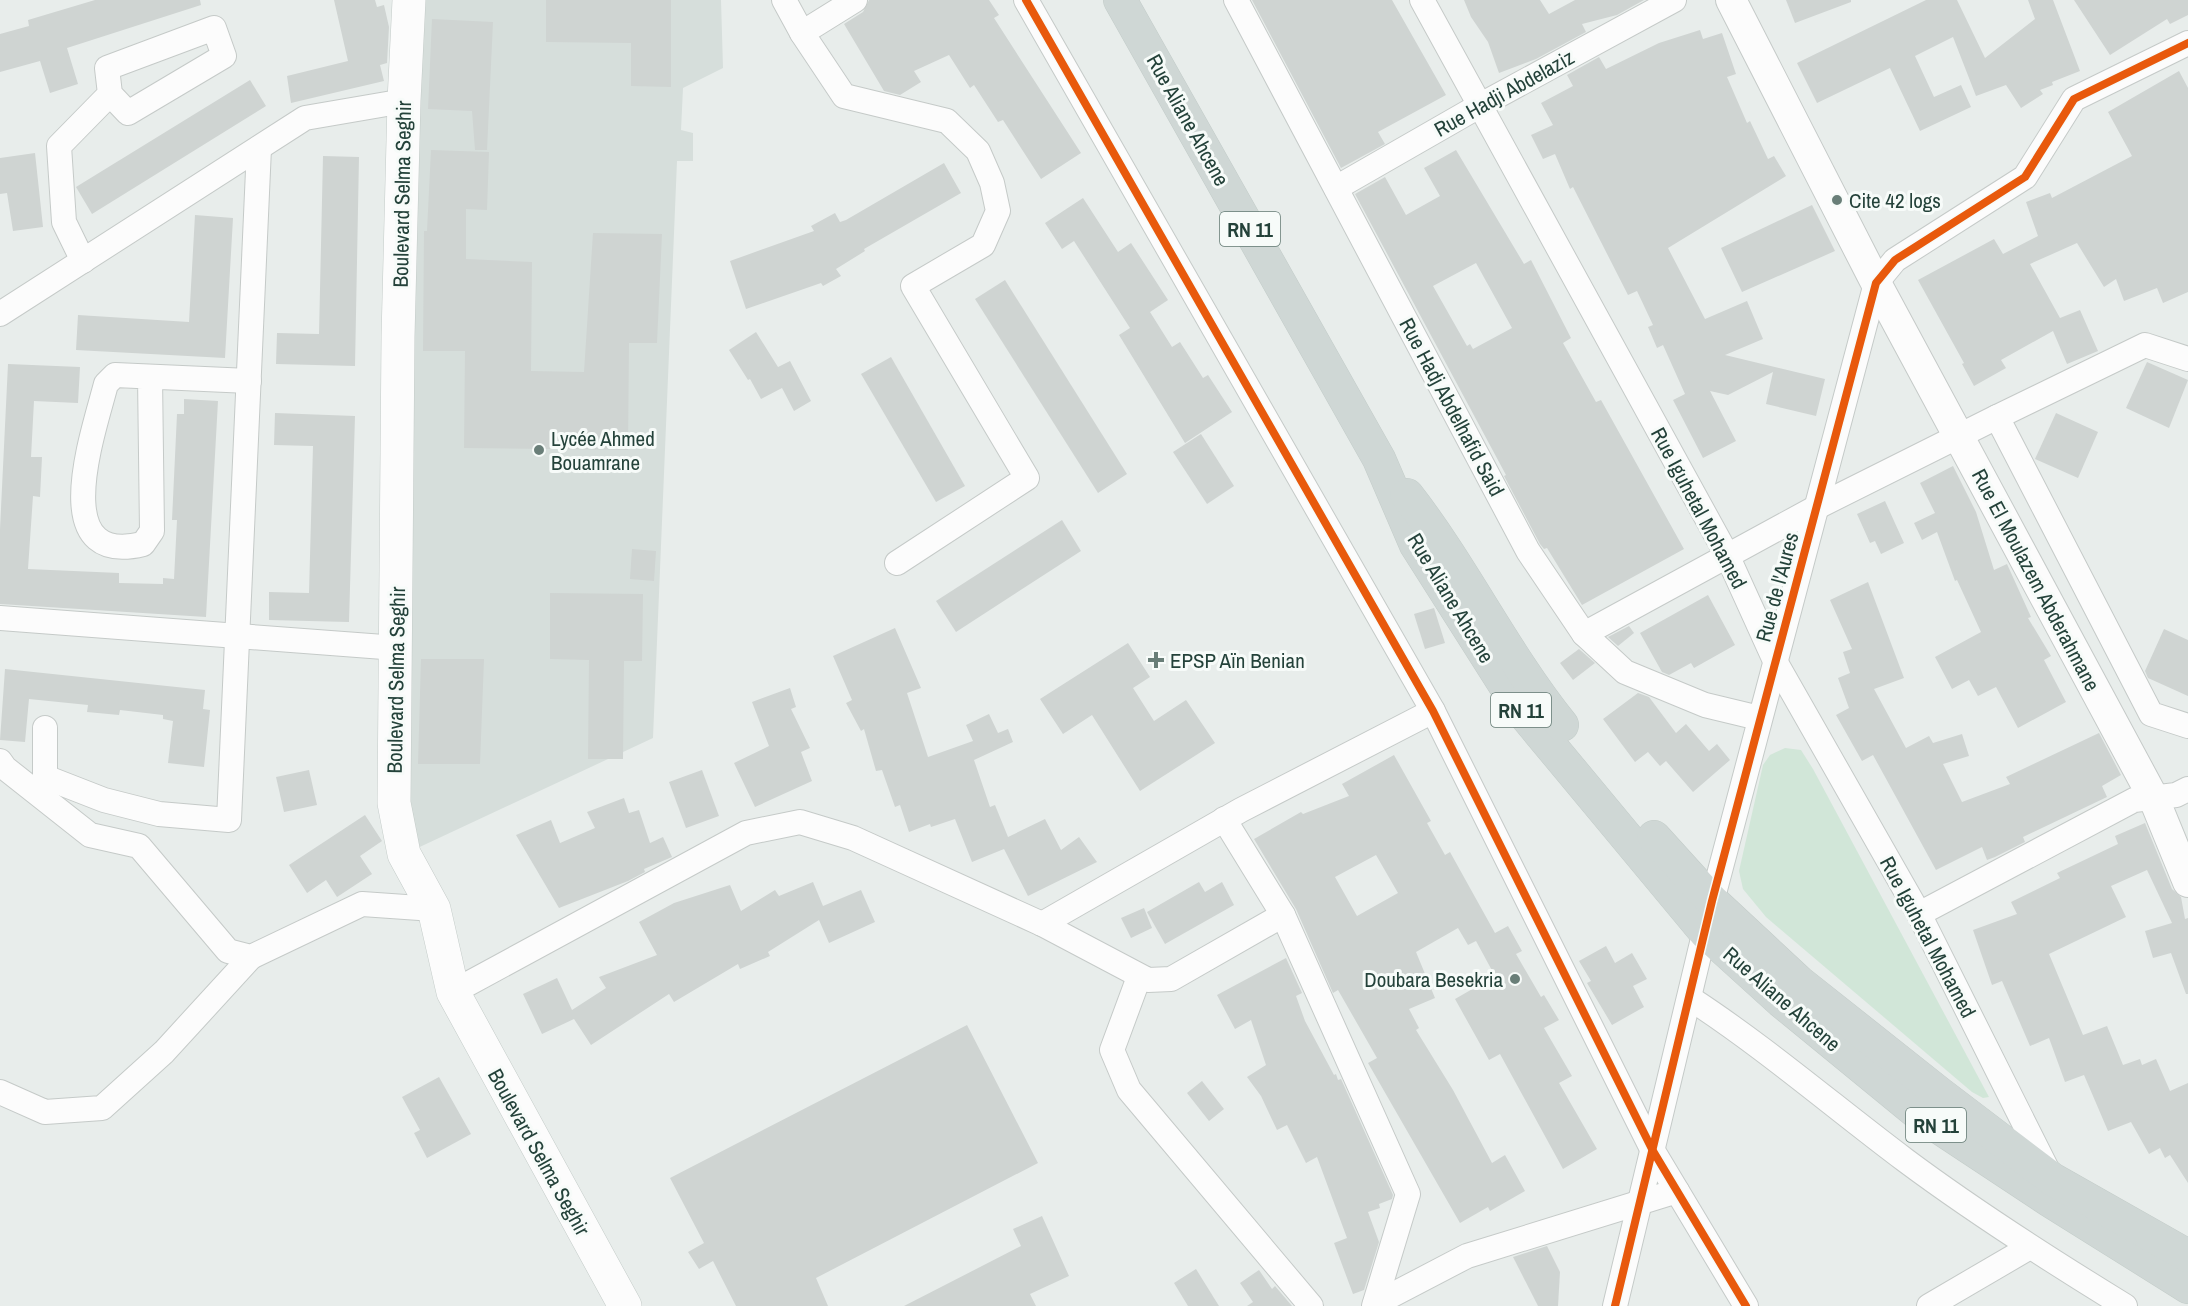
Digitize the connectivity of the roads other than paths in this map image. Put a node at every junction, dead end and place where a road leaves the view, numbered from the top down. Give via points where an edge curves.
1 (409, 0) edge
2 (784, 0) edge
3 (855, 0) edge
4 (1026, 0) edge
5 (1120, 0) edge
6 (1236, 0) edge
7 (1422, 0) edge
8 (1674, 0) edge
9 (1731, 0) edge
10 (802, 33) junction
11 (2188, 42) edge
12 (110, 94) junction
13 (404, 101) junction
14 (1479, 106) junction
15 (259, 148) junction
16 (1336, 188) junction
17 (83, 261) junction
18 (1876, 283) junction
19 (1, 308) edge
20 (2188, 359) edge
21 (150, 376) junction
22 (249, 381) junction
23 (1997, 417) junction
24 (1958, 436) junction
25 (1379, 459) junction
26 (1818, 507) junction
27 (1727, 555) junction
28 (897, 562) dead end
29 (0, 618) edge
30 (1584, 634) junction
31 (237, 637) junction
32 (397, 648) junction
33 (1776, 663) junction
34 (1433, 711) junction
35 (1760, 718) junction
36 (2188, 726) edge
37 (45, 728) dead end
38 (0, 761) edge
39 (2188, 789) edge
40 (2154, 799) junction
41 (1224, 819) junction
42 (2188, 882) edge
43 (1712, 901) junction
44 (434, 909) junction
45 (1919, 914) junction
46 (1282, 915) junction
47 (1042, 924) junction
48 (1706, 933) junction
49 (252, 957) junction
50 (1139, 976) junction
51 (453, 992) junction
52 (1690, 999) junction
53 (0, 1092) edge
54 (1653, 1151) junction
55 (2052, 1179) junction
56 (1677, 1191) junction
57 (1641, 1201) junction
58 (2030, 1247) junction
59 (2188, 1256) edge
60 (2188, 1287) edge
61 (1375, 1305) edge
62 (625, 1306) edge
63 (1311, 1306) edge
64 (1615, 1306) edge
65 (1746, 1306) edge
66 (1929, 1306) edge
67 (2125, 1306) edge

1 - 13 main road, Boulevard Selma Seghir
2 - 10 street
3 - 10 street
4 - 34 street
5 - 25 main road, Rue Aliane Ahcene / RN 11
6 - 16 street, Rue Hadj Abdelhafid Said
7 - 14 street, Rue Iguhetal Mohamed
8 - 14 street, Rue Hadji Abdelaziz
9 - 18 street, Rue El Moulazem Abderahmane
10 - 28 street via 844,96 947,121 978,151 992,183 998,211 983,245 913,286 1027,478
11 - 18 street via 2074,99 2025,177 1895,260
12 - 12 street via 106,68 214,28 224,56 128,113
12 - 17 street via 59,146 64,222
13 - 15 street via 305,118
13 - 32 main road, Boulevard Selma Seghir
14 - 16 street, Rue Hadji Abdelaziz
14 - 27 street, Rue Iguhetal Mohamed
15 - 17 street
15 - 22 street
16 - 30 street, Rue Hadj Abdelhafid Said via 1528,550
17 - 19 street
18 - 24 street, Rue El Moulazem Abderahmane
18 - 26 street, Rue de l'Aures
20 - 23 street via 2145,345
21 - 21 street via 116,375 106,384 82,478 84,510 91,534 102,543 131,547 143,544 152,531
21 - 22 street
22 - 31 street
23 - 24 street
23 - 36 street via 2151,714
24 - 26 street
24 - 40 street, Rue El Moulazem Abderahmane
25 - 43 main road, Rue Aliane Ahcene / RN 11 via 1438,534 1540,697 1656,840
25 - 48 main road, Rue Aliane Ahcene / RN 11 via 1416,545 1520,709
26 - 27 street
26 - 33 street, Rue de l'Aures
27 - 30 street
27 - 33 street, Rue Iguhetal Mohamed
29 - 31 street
30 - 35 street, Rue Hadj Abdelhafid Said via 1625,672 1705,705
31 - 32 street
31 - 37 street via 229,820 159,814 104,800 45,777
32 - 44 main road, Boulevard Selma Seghir via 394,803 404,854
33 - 35 street, Rue de l'Aures
33 - 45 street, Rue Iguhetal Mohamed
34 - 41 street
34 - 54 street
35 - 43 street, Rue de l'Aures
38 - 49 street via 90,835 140,846 228,951
39 - 40 street
40 - 42 street, Rue El Moulazem Abderahmane
40 - 45 street via 2134,800
41 - 46 street
41 - 47 street
43 - 48 street, Rue de l'Aures
43 - 55 main road, Rue Aliane Ahcene / RN 11 via 1799,982
44 - 49 street via 362,904
44 - 51 main road, Boulevard Selma Seghir
45 - 55 street, Rue Iguhetal Mohamed
46 - 50 street via 1171,979 1158,981
46 - 61 street via 1408,1194
47 - 50 street
47 - 51 street via 853,838 800,822 746,832
48 - 52 street, Rue de l'Aures
48 - 60 main road, Rue Aliane Ahcene / RN 11 via 1781,1001 1919,1114
49 - 53 street via 164,1052 102,1108 45,1112
50 - 63 street via 1112,1050 1129,1090
51 - 62 main road, Boulevard Selma Seghir
52 - 54 street, Rue de l'Aures
52 - 58 street via 1744,1034 1906,1160
54 - 56 street
54 - 57 street, Rue de l'Aures
55 - 59 main road, Rue Aliane Ahcene / RN 11
56 - 57 street
56 - 65 street
57 - 61 street via 1467,1256
57 - 64 street, Rue de l'Aures
58 - 66 street
58 - 67 street

